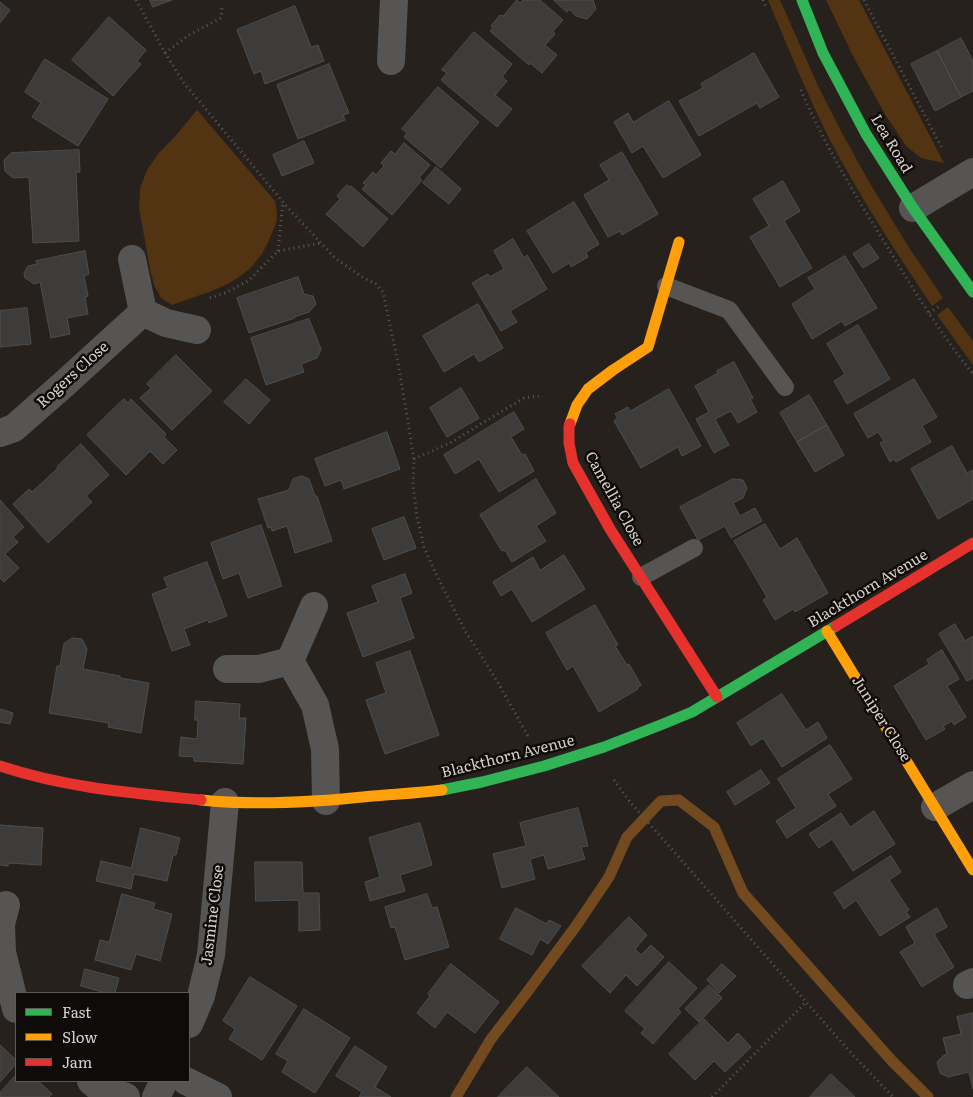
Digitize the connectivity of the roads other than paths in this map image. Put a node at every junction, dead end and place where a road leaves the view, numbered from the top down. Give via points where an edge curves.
1 (394, 0) edge
2 (802, 0) edge
3 (391, 61) dead end
4 (966, 176) edge
5 (913, 208) junction
6 (679, 242) dead end
7 (132, 259) dead end
8 (666, 286) junction
9 (973, 292) edge
10 (154, 318) junction
11 (197, 330) dead end
12 (785, 388) dead end
13 (0, 433) edge
14 (973, 543) edge
15 (694, 548) dead end
16 (641, 577) junction
17 (314, 606) dead end
18 (827, 631) junction
19 (290, 661) junction
20 (227, 669) dead end
21 (717, 697) junction
22 (0, 766) edge
23 (973, 785) edge
24 (326, 801) junction
25 (225, 802) junction
26 (935, 807) junction
27 (973, 870) edge
28 (6, 905) dead end
29 (15, 1005) edge
30 (190, 1022) edge
31 (92, 1082) edge
32 (164, 1082) edge
33 (188, 1082) edge
34 (126, 1097) edge
35 (156, 1097) edge
36 (218, 1097) edge

1 - 3 street
2 - 5 street, Lea Road via 823,53 866,134
4 - 5 street
5 - 9 street, Lea Road
6 - 8 street, Camellia Close
7 - 10 street
8 - 12 lane via 729,310
8 - 16 street, Camellia Close via 648,347 588,389 569,427 574,463
10 - 11 street
10 - 13 street, Rogers Close via 63,385 14,428
14 - 18 street, Blackthorn Avenue
15 - 16 lane
16 - 21 street, Camellia Close
17 - 19 street
18 - 21 street, Blackthorn Avenue
18 - 26 street, Juniper Close
19 - 20 street via 259,669
19 - 24 street via 315,706 325,749
21 - 24 street, Blackthorn Avenue via 659,726 491,780 450,789
22 - 25 street, Blackthorn Avenue via 68,785
23 - 26 street
24 - 25 street, Blackthorn Avenue
25 - 30 street, Jasmine Close via 210,955 201,996
26 - 27 street, Juniper Close
28 - 29 street via 1,924 2,952
31 - 34 street
32 - 35 street
33 - 36 street

